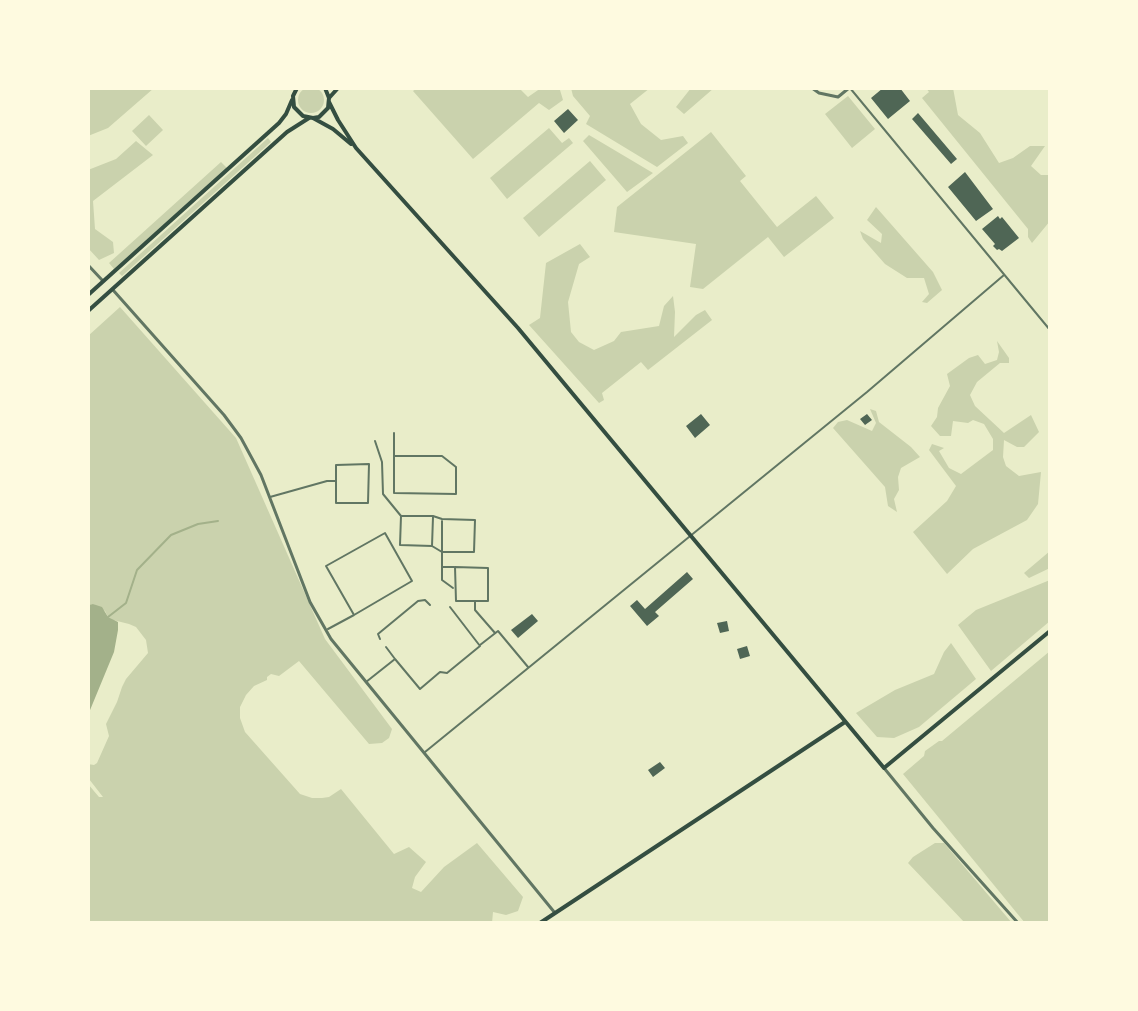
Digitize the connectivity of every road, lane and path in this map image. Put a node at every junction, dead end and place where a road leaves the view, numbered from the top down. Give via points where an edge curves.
1 (289, 88) edge
2 (297, 88) edge
3 (325, 88) edge
4 (338, 88) edge
5 (812, 88) edge
6 (849, 88) edge
7 (293, 98) junction
8 (329, 100) junction
9 (311, 118) junction
10 (356, 148) junction
11 (88, 265) edge
12 (1004, 275) junction
13 (103, 281) junction
14 (113, 290) junction
15 (88, 295) edge
16 (88, 311) edge
17 (1050, 330) edge
18 (394, 433) dead end
19 (375, 441) dead end
20 (394, 456) junction
21 (336, 481) junction
22 (269, 497) junction
23 (401, 516) junction
24 (433, 516) junction
25 (442, 519) junction
26 (690, 535) junction
27 (432, 546) junction
28 (442, 552) junction
29 (442, 567) junction
30 (455, 567) junction
31 (456, 590) junction
32 (475, 601) junction
33 (430, 605) dead end
34 (450, 607) dead end
35 (354, 615) junction
36 (325, 630) junction
37 (1050, 631) edge
38 (495, 634) junction
39 (380, 639) dead end
40 (480, 646) junction
41 (386, 647) dead end
42 (395, 659) junction
43 (529, 668) junction
44 (366, 682) junction
45 (845, 722) junction
46 (424, 753) junction
47 (884, 768) junction
48 (555, 913) junction
49 (540, 923) edge
50 (1018, 923) edge

1 - 7 main road
2 - 7 main road
3 - 8 main road
4 - 8 main road
5 - 6 street via 838,97
6 - 12 street
7 - 9 main road via 297,112
7 - 13 main road via 279,123
8 - 9 main road via 324,113
8 - 10 main road
9 - 10 main road
9 - 14 main road via 287,132
10 - 26 main road via 488,293
11 - 13 street
12 - 17 street
12 - 26 street
13 - 14 main road
13 - 15 main road
14 - 16 main road
14 - 22 street via 224,415 252,456
18 - 20 street
19 - 23 street via 383,494
20 - 20 street via 442,456 456,467 456,494 394,493
21 - 21 street via 336,465 369,464 368,503 336,503
21 - 22 street
22 - 36 street
23 - 24 street
23 - 27 street via 400,545
24 - 25 street
24 - 27 street
25 - 28 street
25 - 28 street via 475,520 474,552
26 - 43 street
26 - 45 main road
27 - 28 street
28 - 29 street
29 - 30 street
29 - 31 street via 442,580
30 - 31 street
30 - 32 street via 488,568 488,601
31 - 32 street via 456,601
32 - 38 street via 475,610
33 - 39 street via 418,601 378,634
34 - 40 street
35 - 35 street via 412,581 385,533 326,566
35 - 36 street
36 - 44 street
37 - 47 main road
38 - 40 street
38 - 43 street via 498,631
40 - 42 street via 420,689
41 - 42 street
42 - 44 street
43 - 46 street
44 - 46 street
45 - 47 main road
45 - 48 main road
46 - 48 street
47 - 50 street
48 - 49 main road

